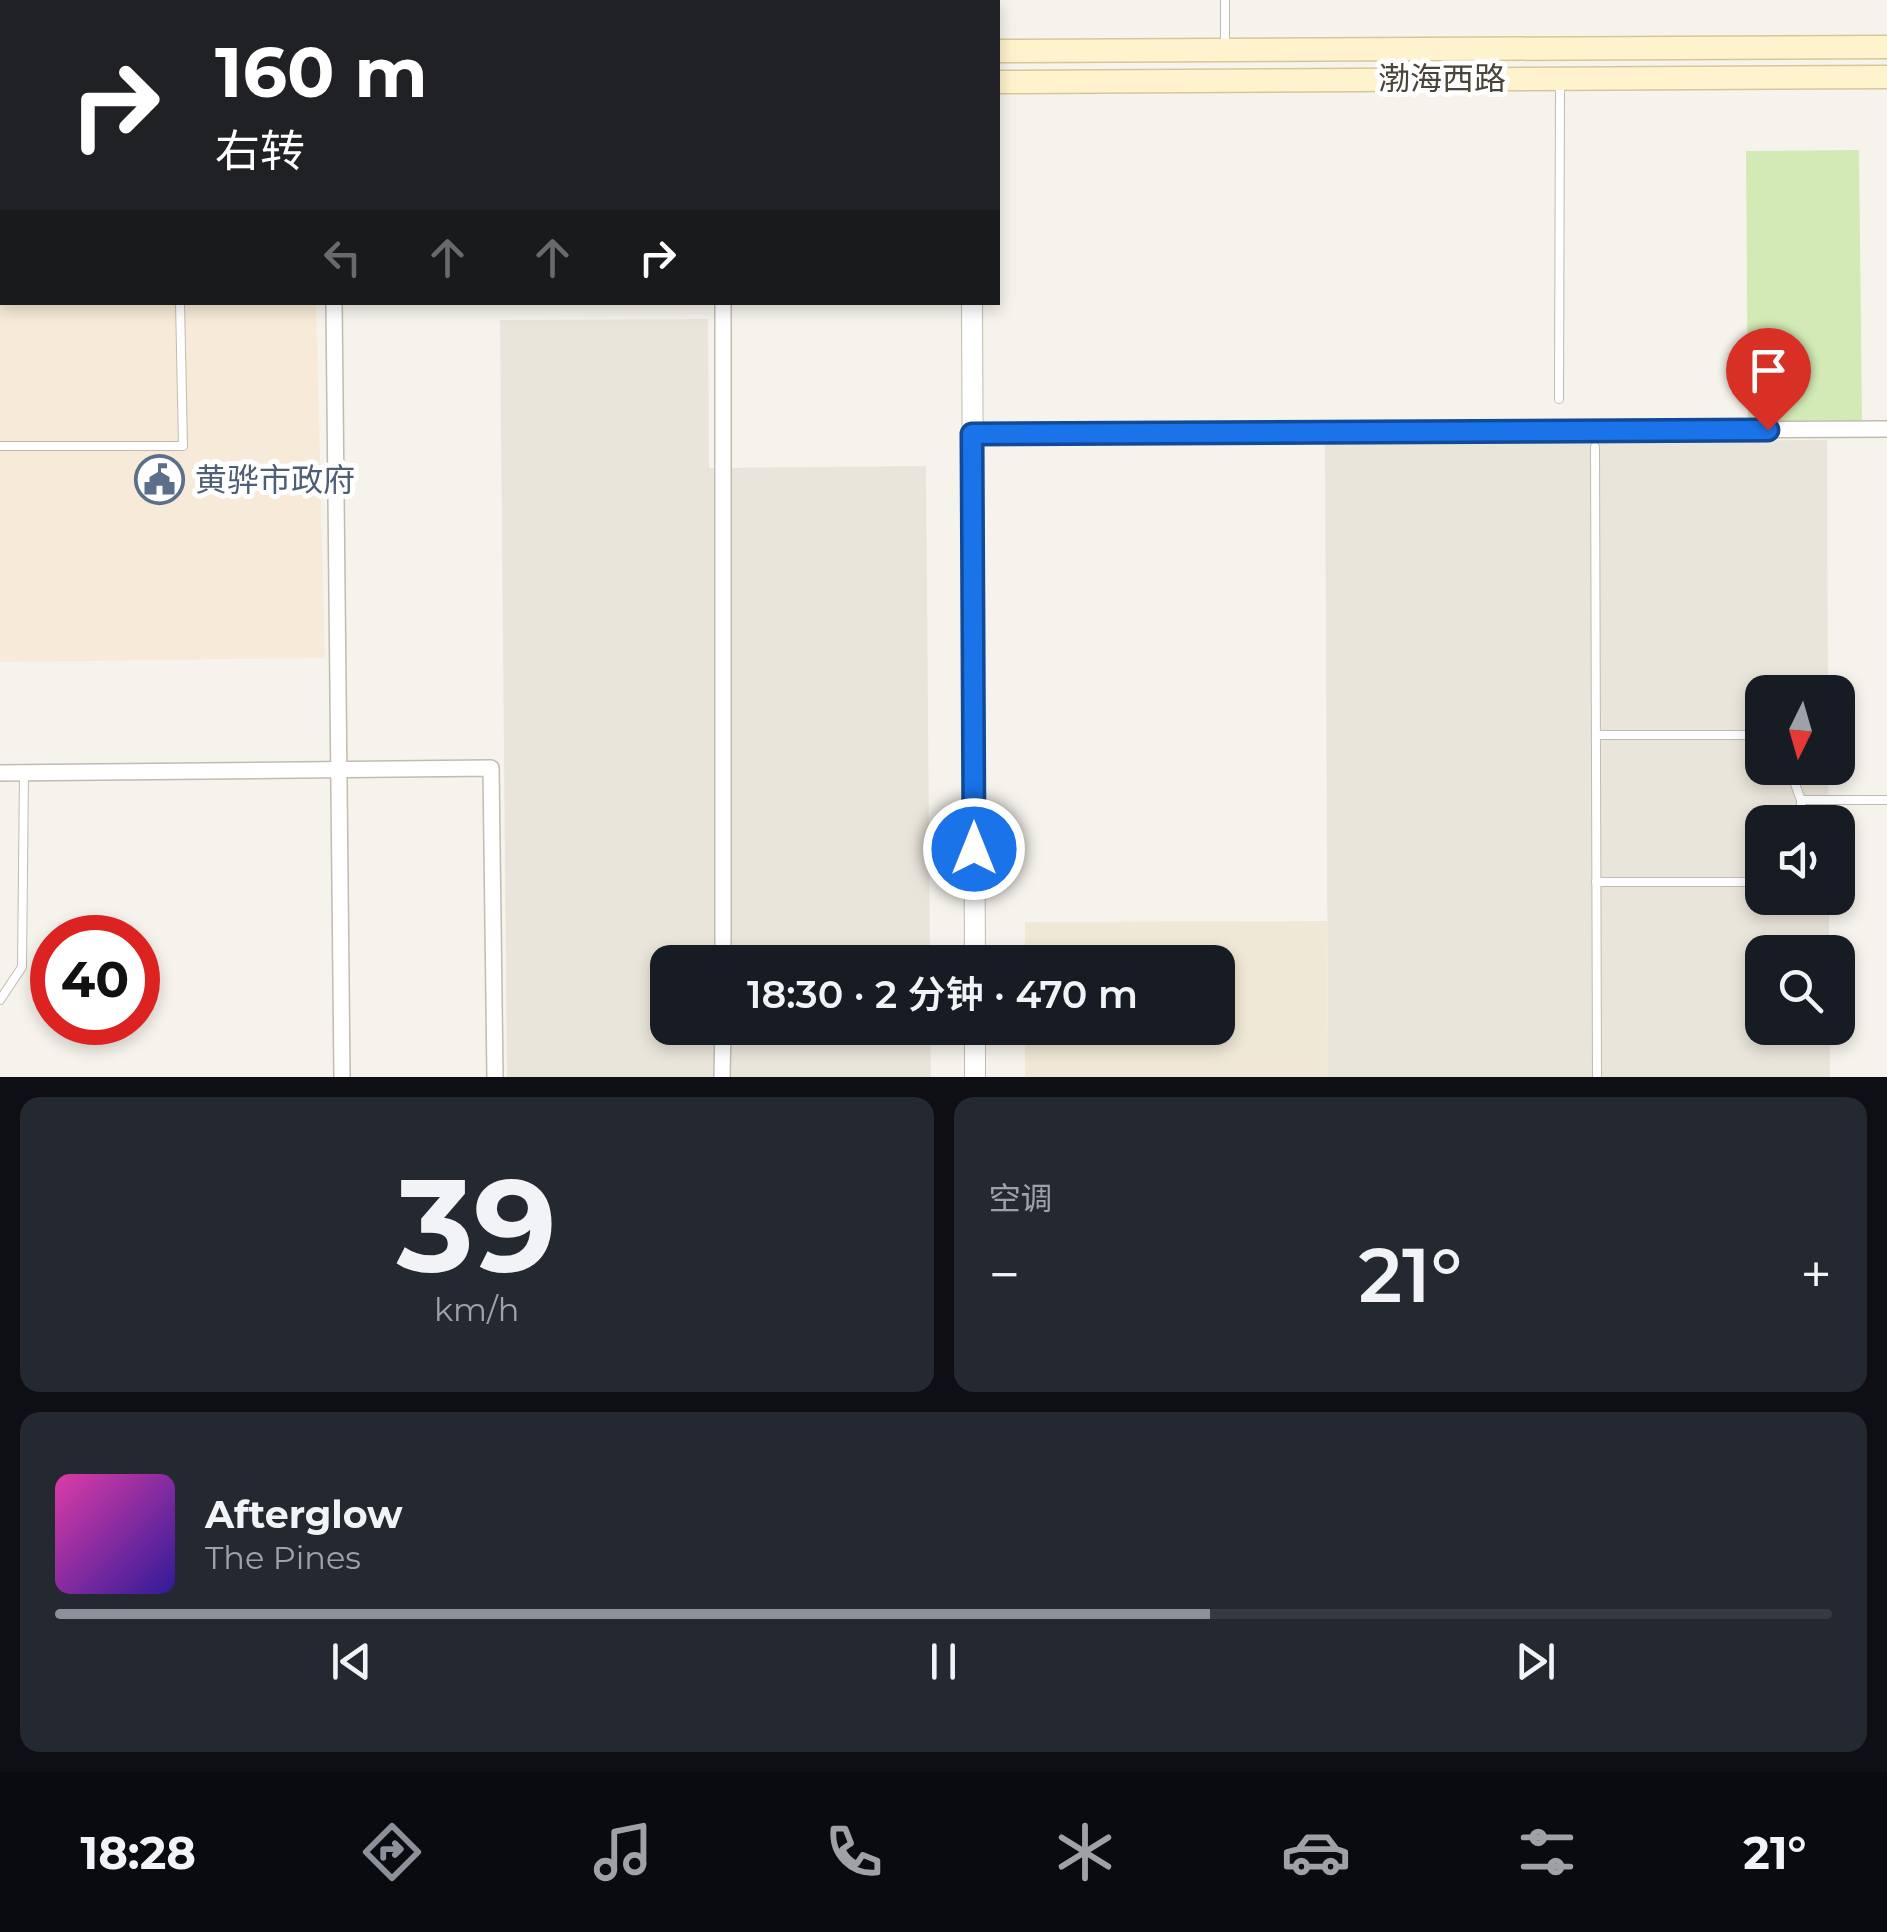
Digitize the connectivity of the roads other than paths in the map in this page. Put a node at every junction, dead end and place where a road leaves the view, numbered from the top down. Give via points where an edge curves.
1 (1225, 0) edge
2 (1887, 47) edge
3 (1224, 50) junction
4 (1000, 51) edge
5 (1887, 76) edge
6 (1560, 78) junction
7 (1000, 82) edge
8 (180, 305) edge
9 (334, 305) edge
10 (723, 305) edge
11 (972, 305) edge
12 (1559, 400) dead end
13 (1887, 429) edge
14 (972, 434) junction
15 (0, 446) edge
16 (1595, 446) dead end
17 (1596, 735) junction
18 (1745, 735) edge
19 (341, 772) junction
20 (0, 773) edge
21 (24, 773) junction
22 (1795, 785) edge
23 (1800, 800) junction
24 (1887, 800) edge
25 (1800, 805) edge
26 (1596, 882) junction
27 (1745, 882) edge
28 (722, 945) edge
29 (974, 945) edge
30 (0, 1000) edge
31 (722, 1045) edge
32 (975, 1045) edge
33 (342, 1077) edge
34 (495, 1077) edge
35 (722, 1077) edge
36 (975, 1077) edge
37 (1597, 1077) edge

1 - 3 lane
2 - 3 main road, 渤海西路
3 - 4 main road, 渤海西路
5 - 6 main road, 渤海西路
6 - 7 main road, 渤海西路
6 - 12 lane
8 - 15 lane via 183,446
9 - 19 street
10 - 28 street
11 - 14 street
13 - 14 street
14 - 29 street
16 - 17 lane
17 - 18 lane
17 - 26 lane
19 - 21 street
19 - 33 street
19 - 34 street via 491,768
20 - 21 street
21 - 30 lane via 22,967
22 - 23 lane
23 - 24 lane
23 - 25 lane
26 - 27 lane
26 - 37 lane
31 - 35 street
32 - 36 street

